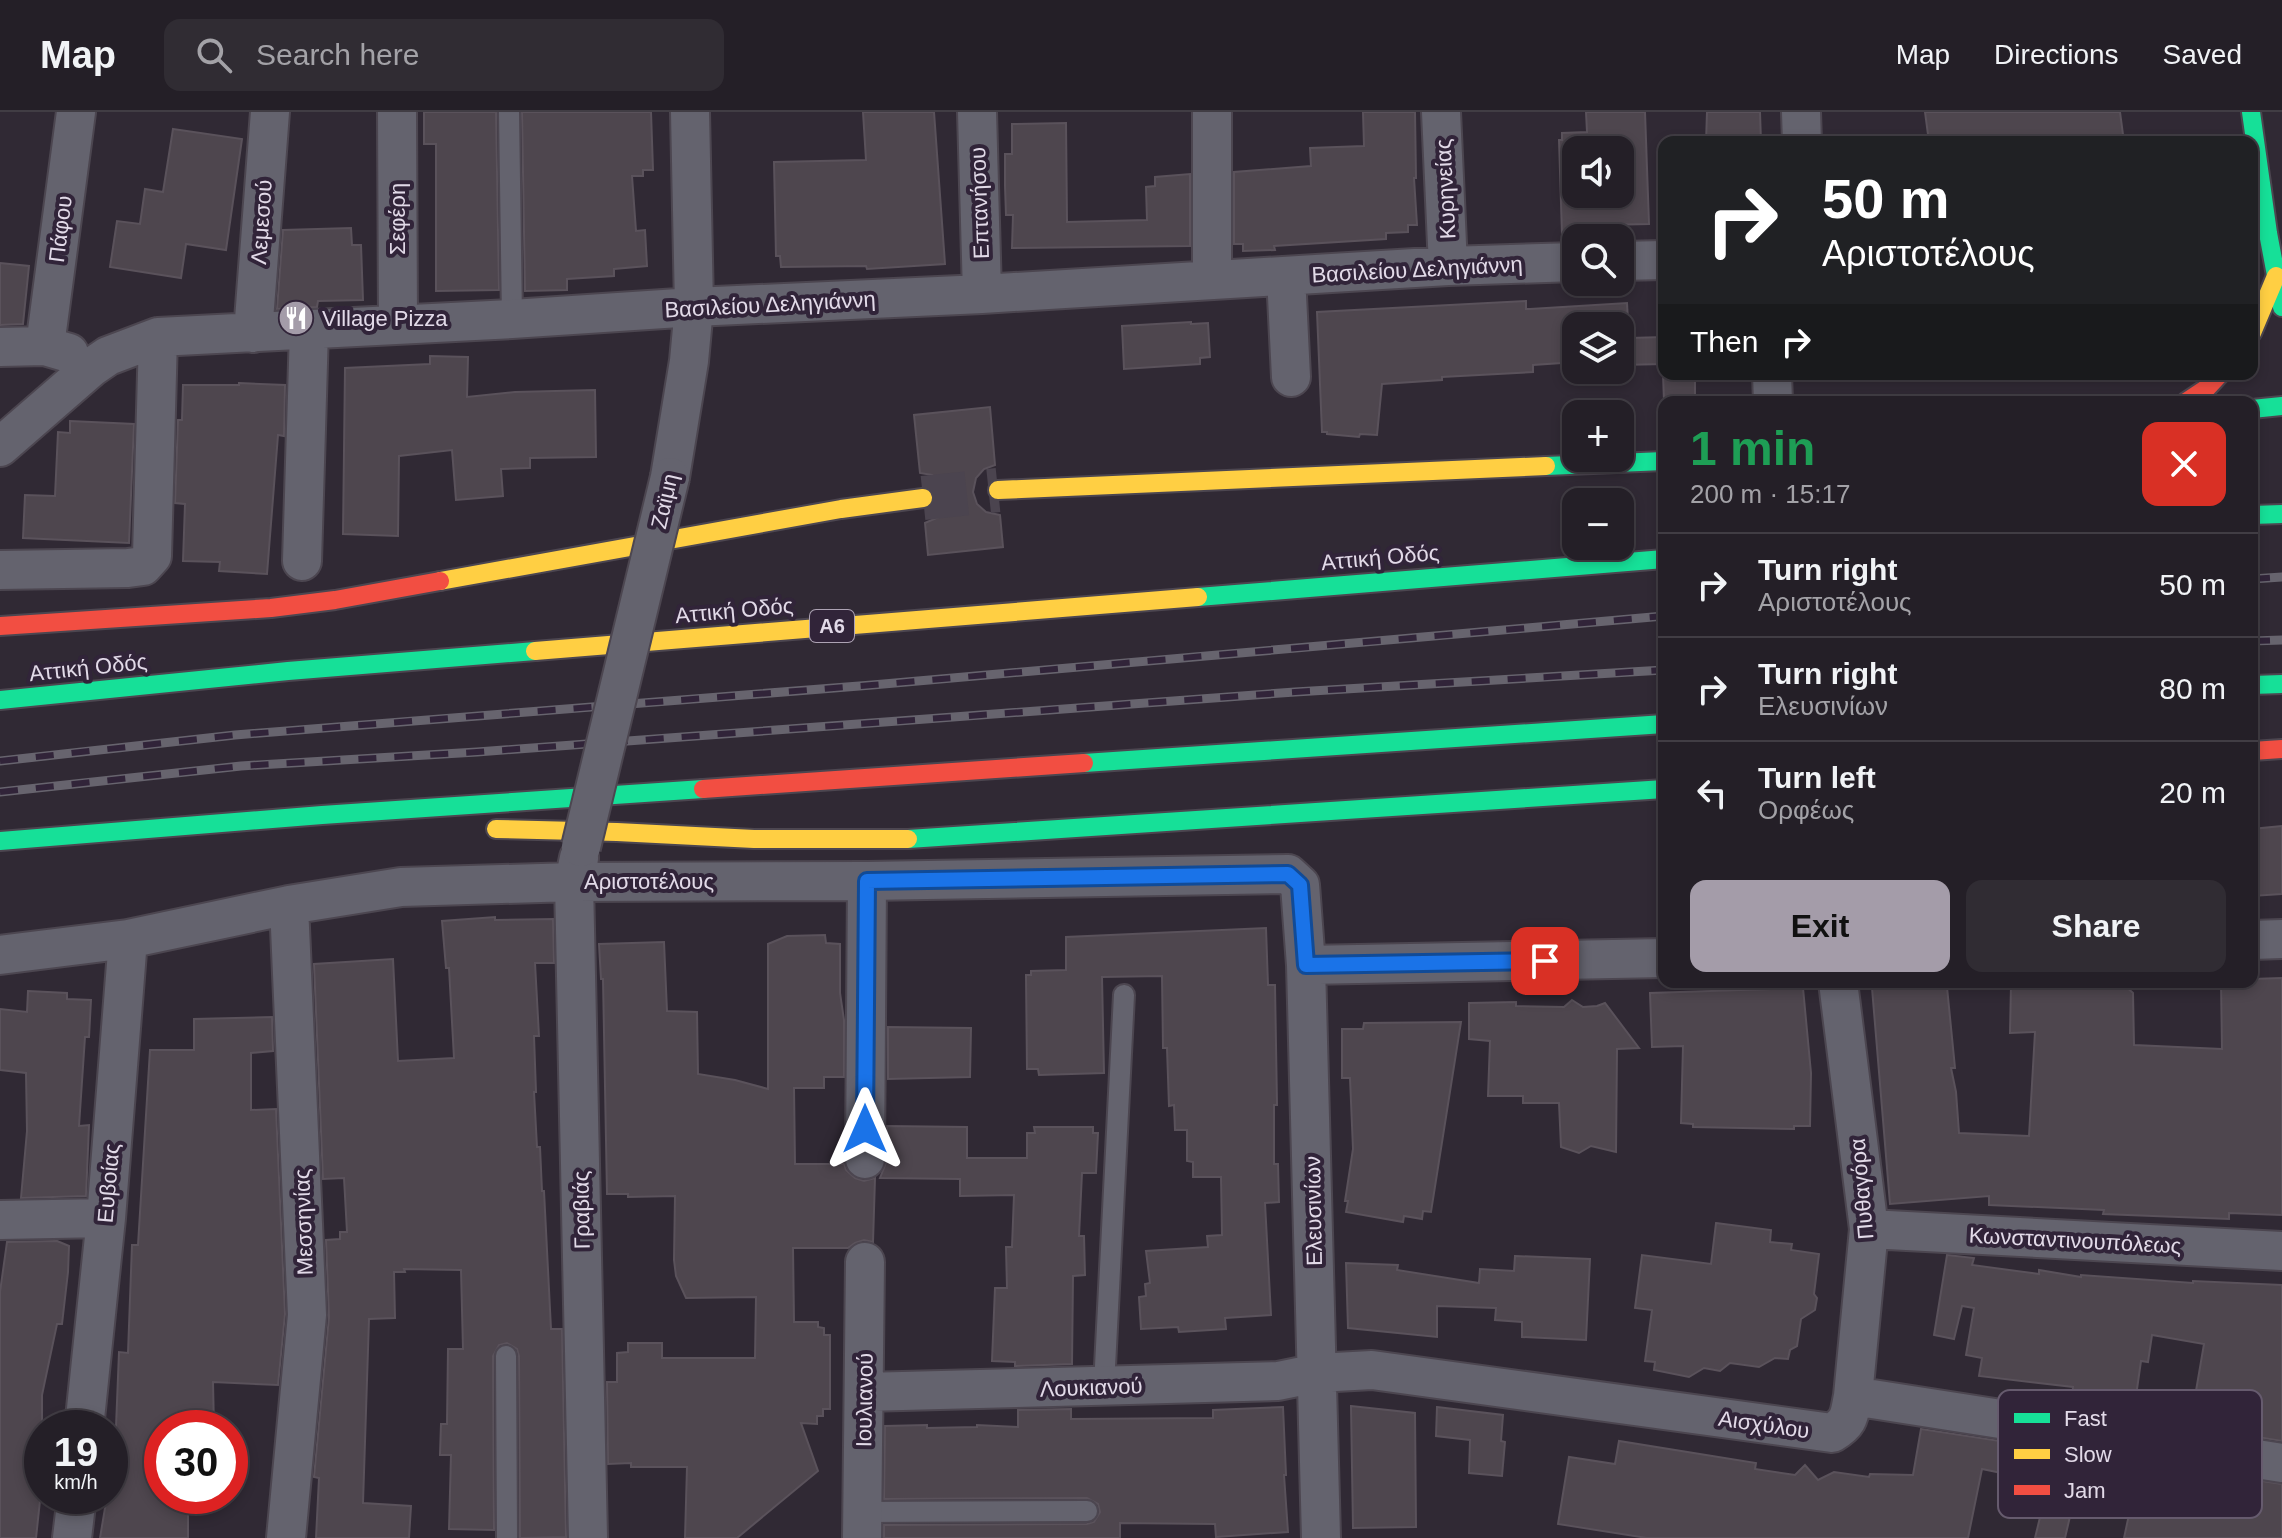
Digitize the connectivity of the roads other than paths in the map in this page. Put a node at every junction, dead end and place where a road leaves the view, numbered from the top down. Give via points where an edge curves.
1 (76, 112) edge
2 (270, 112) edge
3 (397, 112) edge
4 (509, 112) edge
5 (690, 112) edge
6 (977, 112) edge
7 (1212, 112) edge
8 (1441, 112) edge
9 (1801, 112) edge
10 (2251, 112) edge
11 (1802, 136) edge
12 (2253, 136) edge
13 (2258, 206) edge
14 (2260, 233) edge
15 (1658, 260) edge
16 (1634, 261) edge
17 (1562, 262) edge
18 (1448, 266) junction
19 (1286, 276) junction
20 (2276, 276) junction
21 (1212, 280) junction
22 (982, 294) junction
23 (694, 307) junction
24 (2282, 307) edge
25 (512, 319) junction
26 (2258, 321) edge
27 (398, 325) junction
28 (309, 330) junction
29 (253, 333) junction
30 (158, 337) junction
31 (45, 346) junction
32 (0, 347) edge
33 (92, 367) junction
34 (1291, 377) dead end
35 (2214, 380) edge
36 (2195, 396) edge
37 (2282, 406) edge
38 (2258, 408) edge
39 (0, 447) edge
40 (1658, 461) edge
41 (998, 490) tunnel mouth
42 (923, 498) tunnel mouth
43 (2282, 514) edge
44 (2258, 515) edge
45 (1658, 559) edge
46 (302, 561) dead end
47 (0, 570) edge
48 (0, 626) edge
49 (2282, 684) edge
50 (2258, 685) edge
51 (0, 700) edge
52 (1658, 724) edge
53 (2282, 749) edge
54 (2258, 751) edge
55 (1658, 789) edge
56 (479, 830) dead end
57 (0, 842) edge
58 (214, 842) dead end
59 (578, 864) junction
60 (867, 881) junction
61 (1300, 885) joint
62 (289, 905) junction
63 (128, 939) junction
64 (2282, 939) edge
65 (2258, 940) edge
66 (0, 955) edge
67 (1658, 958) edge
68 (1306, 965) junction
69 (1839, 988) edge
70 (1124, 995) dead end
71 (865, 1159) dead end
72 (106, 1218) junction
73 (0, 1220) edge
74 (1869, 1229) junction
75 (2282, 1251) edge
76 (865, 1262) dead end
77 (506, 1356) dead end
78 (1317, 1373) junction
79 (1104, 1386) junction
80 (864, 1392) junction
81 (1853, 1396) junction
82 (86, 1410) edge
83 (1998, 1419) edge
84 (2262, 1460) edge
85 (2282, 1463) edge
86 (1087, 1511) dead end
87 (75, 1514) edge
88 (862, 1525) edge
89 (72, 1538) edge
90 (286, 1538) edge
91 (507, 1538) edge
92 (588, 1538) edge
93 (1321, 1538) edge

1 - 31 street, Πάφου
2 - 29 street, Λεμεσού
3 - 27 street, Σεφέρη
4 - 25 lane
5 - 23 street, Ζαϊμη
6 - 22 street, Επτανήσου
7 - 21 street
8 - 18 street, Κυρηνείας
9 - 11 street
10 - 12 main road
13 - 14 main road
14 - 20 main road
15 - 16 street
17 - 18 street, Βασιλείου Δεληγιάννη
18 - 19 street, Βασιλείου Δεληγιάννη
19 - 21 street, Βασιλείου Δεληγιάννη
19 - 34 street
20 - 24 main road
20 - 26 main road
21 - 22 street, Βασιλείου Δεληγιάννη
22 - 23 street, Βασιλείου Δεληγιάννη
23 - 25 street, Βασιλείου Δεληγιάννη
23 - 59 street, Ζαϊμη, bridge via 670,477
25 - 27 street, Βασιλείου Δεληγιάννη
27 - 28 street, Βασιλείου Δεληγιάννη
28 - 29 street, Βασιλείου Δεληγιάννη
28 - 46 street
29 - 30 street, Βασιλείου Δεληγιάννη
30 - 33 street, Βασιλείου Δεληγιάννη
30 - 47 street via 152,556 143,566 128,568
31 - 32 street
31 - 33 street via 71,353
33 - 39 street, Βασιλείου Δεληγιάννη
35 - 36 main road
37 - 38 main road
40 - 41 main road
42 - 48 main road via 335,600
43 - 44 main road
45 - 51 main road, Αττική Οδός / Α6 via 288,671
49 - 50 main road
52 - 57 main road via 322,815
53 - 54 main road
55 - 56 main road via 903,839
57 - 58 main road
59 - 60 street, Αριστοτέλους
59 - 62 street, Αριστοτέλους
59 - 92 street, Γραβιάς
60 - 61 street, Αριστοτέλους via 1288,874
60 - 71 street
61 - 68 street, Ελευσινίων
62 - 63 street, Αριστοτέλους
62 - 90 street, Μεσσηνίας via 307,1315
63 - 66 street, Αριστοτέλους
63 - 72 street, Ευβοίας
64 - 65 street
67 - 68 street
68 - 78 street, Ελευσινίων
69 - 74 street, Πυθαγόρα
70 - 79 lane
72 - 73 street
72 - 82 street, Ευβοίας
74 - 75 street, Κωνσταντινουπόλεως
74 - 81 street, Πυθαγόρα
76 - 80 street, Ιουλιανού
77 - 91 lane
78 - 79 street, Λουκιανού via 1278,1381
78 - 81 street, Αισχύλου via 1372,1370 1832,1433 1844,1426
78 - 93 street, Ελευσινίων
79 - 80 street, Λουκιανού
80 - 88 street, Ιουλιανού
81 - 83 street
84 - 85 street
86 - 88 lane
87 - 89 street

